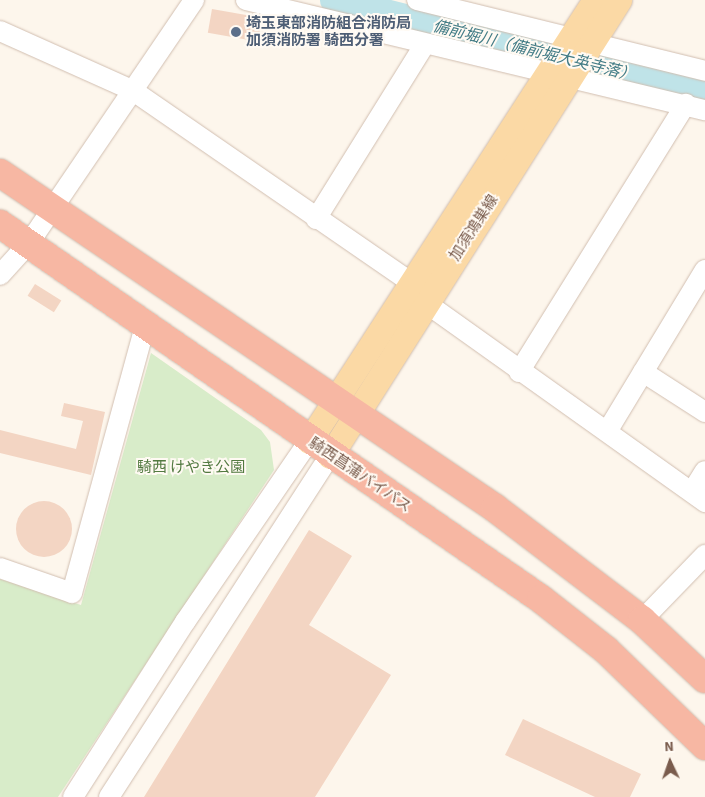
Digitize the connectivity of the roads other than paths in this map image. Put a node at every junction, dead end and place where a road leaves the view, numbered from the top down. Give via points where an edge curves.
1 (194, 0) edge
2 (246, 0) edge
3 (417, 0) edge
4 (595, 0) edge
5 (618, 0) edge
6 (0, 31) edge
7 (425, 44) junction
8 (580, 44) junction
9 (705, 71) edge
10 (561, 73) junction
11 (132, 90) junction
12 (686, 104) junction
13 (705, 110) edge
14 (0, 173) edge
15 (52, 208) junction
16 (316, 219) junction
17 (0, 224) edge
18 (30, 243) junction
19 (705, 270) edge
20 (0, 274) edge
21 (419, 293) junction
22 (145, 327) junction
23 (519, 372) junction
24 (643, 372) junction
25 (348, 405) junction
26 (705, 412) edge
27 (608, 430) junction
28 (320, 449) junction
29 (705, 471) edge
30 (699, 496) edge
31 (705, 554) edge
32 (0, 568) edge
33 (642, 620) junction
34 (705, 679) edge
35 (705, 746) edge
36 (73, 797) edge
37 (109, 797) edge

1 - 11 street
2 - 7 street
3 - 8 street
4 - 8 main road, 加須鴻巣線
5 - 8 main road, 加須鴻巣線
6 - 11 street
7 - 10 street
7 - 16 street
8 - 9 street
8 - 10 main road, 加須鴻巣線
10 - 12 street
10 - 21 main road, 加須鴻巣線
11 - 15 street
11 - 16 street
12 - 13 street
12 - 23 street
14 - 15 highway
15 - 18 street
15 - 25 highway
16 - 21 street
17 - 18 highway, 騎西菖蒲バイパス
18 - 20 street
18 - 22 highway, 騎西菖蒲バイパス
19 - 24 street
21 - 23 street
21 - 25 main road, 加須鴻巣線
22 - 28 highway, 騎西菖蒲バイパス
22 - 32 street via 72,592
23 - 27 street
24 - 26 street
24 - 27 street
25 - 28 main road, 加須鴻巣線
25 - 33 highway via 511,519
27 - 30 street
28 - 35 highway, 騎西菖蒲バイパス via 541,599 606,650
28 - 36 street via 185,622
28 - 37 street
29 - 30 street
31 - 33 street
33 - 34 highway

